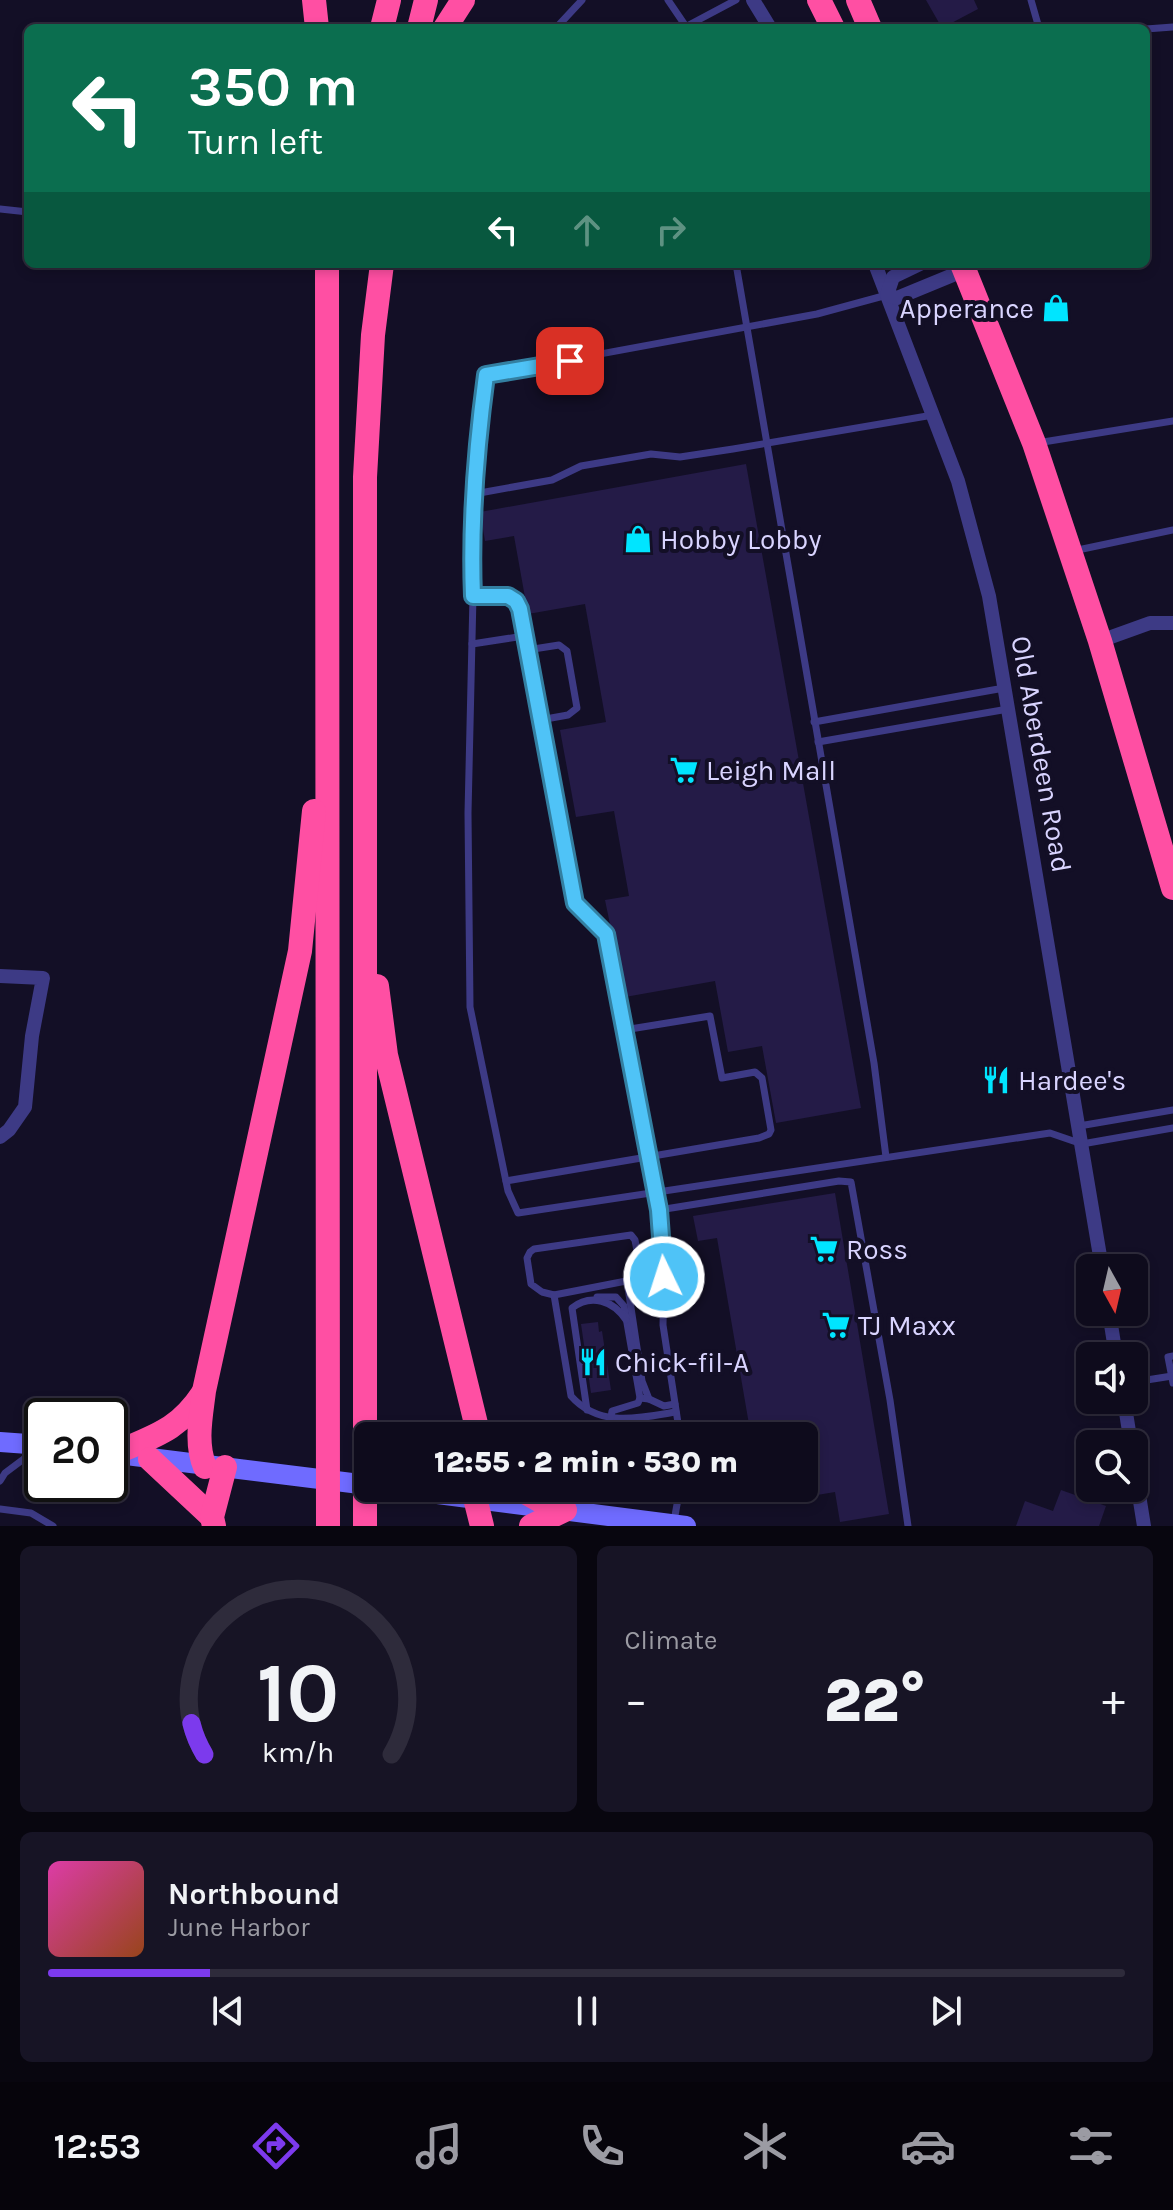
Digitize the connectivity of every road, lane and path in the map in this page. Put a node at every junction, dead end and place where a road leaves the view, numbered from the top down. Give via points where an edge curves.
1 (314, 0) edge
2 (389, 0) edge
3 (426, 0) edge
4 (463, 0) edge
5 (582, 0) edge
6 (668, 0) edge
7 (736, 0) edge
8 (753, 0) edge
9 (819, 0) edge
10 (858, 0) edge
11 (1031, 0) edge
12 (317, 24) edge
13 (383, 24) edge
14 (420, 24) edge
15 (448, 24) edge
16 (560, 24) edge
17 (685, 24) edge
18 (692, 24) edge
19 (768, 24) edge
20 (831, 24) edge
21 (868, 24) edge
22 (1038, 24) edge
23 (1173, 27) edge
24 (1150, 29) edge
25 (0, 209) edge
26 (24, 212) edge
27 (327, 268) edge
28 (343, 268) edge
29 (381, 268) edge
30 (737, 268) edge
31 (877, 268) edge
32 (912, 268) edge
33 (961, 268) edge
34 (963, 268) edge
35 (887, 295) junction
36 (746, 327) junction
37 (933, 415) junction
38 (1173, 421) edge
39 (1034, 443) junction
40 (766, 444) junction
41 (328, 485) junction
42 (474, 494) junction
43 (1173, 530) edge
44 (1070, 551) junction
45 (473, 596) junction
46 (1173, 623) edge
47 (524, 634) junction
48 (1100, 641) junction
49 (472, 644) junction
50 (527, 650) junction
51 (1004, 688) junction
52 (327, 701) junction
53 (1008, 709) junction
54 (540, 720) junction
55 (814, 722) junction
56 (818, 742) junction
57 (364, 881) junction
58 (1173, 888) edge
59 (7, 976) edge
60 (624, 1030) junction
61 (1173, 1110) edge
62 (1079, 1126) junction
63 (1173, 1128) edge
64 (5, 1133) edge
65 (1082, 1144) junction
66 (886, 1157) junction
67 (648, 1158) junction
68 (506, 1181) junction
69 (655, 1194) junction
70 (659, 1210) junction
71 (1100, 1254) edge
72 (664, 1277) junction
73 (642, 1278) junction
74 (627, 1281) junction
75 (554, 1295) junction
76 (1173, 1356) edge
77 (1172, 1380) edge
78 (1148, 1381) edge
79 (204, 1391) junction
80 (645, 1398) junction
81 (676, 1408) junction
82 (587, 1410) junction
83 (611, 1417) junction
84 (476, 1422) edge
85 (678, 1422) edge
86 (0, 1442) edge
87 (24, 1444) edge
88 (128, 1446) edge
89 (128, 1456) edge
90 (24, 1459) edge
91 (150, 1459) junction
92 (215, 1467) junction
93 (0, 1481) edge
94 (354, 1483) edge
95 (470, 1502) edge
96 (516, 1502) edge
97 (545, 1502) edge
98 (679, 1502) edge
99 (1140, 1502) edge
100 (0, 1509) edge
101 (559, 1509) junction
102 (213, 1522) edge
103 (678, 1525) edge
104 (53, 1526) edge
105 (328, 1526) edge
106 (365, 1526) edge
107 (482, 1526) edge
108 (531, 1526) edge
109 (908, 1526) edge
110 (1144, 1526) edge

1 - 12 highway
2 - 13 highway
3 - 14 highway
4 - 15 highway
5 - 16 lane
6 - 17 lane
7 - 18 lane
8 - 19 street
9 - 20 highway
10 - 21 highway
11 - 22 lane
23 - 24 lane
25 - 26 lane
27 - 41 highway
28 - 41 highway
29 - 57 highway via 365,477
30 - 36 lane
31 - 35 street, Old Aberdeen Road
32 - 35 street via 893,277
33 - 35 street via 897,298
34 - 39 highway
35 - 36 lane
35 - 37 street, Old Aberdeen Road
36 - 40 lane
36 - 42 lane via 486,375
37 - 40 lane
37 - 51 street, Old Aberdeen Road via 958,481 989,596
38 - 39 lane
39 - 44 highway
40 - 42 lane via 680,457 651,454
40 - 55 lane
41 - 52 highway
42 - 45 lane
43 - 44 lane
44 - 48 highway
45 - 47 lane via 508,596 516,601
45 - 49 lane
46 - 48 street via 1150,623
47 - 49 lane
47 - 50 lane
48 - 58 highway
49 - 68 lane via 470,1007
50 - 54 lane
50 - 54 lane via 559,645 570,662 577,708
51 - 53 street, Old Aberdeen Road
51 - 55 lane
52 - 79 highway via 300,951
52 - 105 highway
53 - 56 lane
53 - 62 street, Old Aberdeen Road
54 - 60 lane via 575,903 606,934
55 - 56 lane
56 - 66 lane
57 - 84 highway via 386,1055
57 - 106 highway
59 - 64 street via 43,978 25,1107
60 - 67 lane
60 - 67 lane via 710,1016 722,1078 755,1072 762,1078 769,1134
61 - 62 lane
62 - 65 street, Old Aberdeen Road
63 - 65 lane
65 - 66 lane via 1050,1133
65 - 71 street, Old Aberdeen Road
66 - 69 lane
67 - 68 lane
67 - 69 lane
68 - 69 lane via 518,1213
69 - 70 lane
70 - 72 lane
70 - 109 lane via 851,1182
72 - 73 lane
72 - 81 lane via 663,1325
73 - 74 lane
73 - 75 lane via 631,1235 534,1249 527,1258 531,1284
74 - 75 lane
74 - 80 lane
75 - 82 lane via 571,1396
76 - 77 lane via 1168,1357
77 - 78 lane
79 - 88 highway via 176,1425
79 - 92 highway via 201,1457
80 - 81 lane
80 - 82 lane via 620,1310 611,1303 576,1304 571,1314
80 - 83 lane via 612,1411
81 - 83 lane via 630,1420
81 - 85 lane
82 - 83 lane
86 - 87 street
89 - 91 street
90 - 93 lane
91 - 92 street
91 - 102 highway
92 - 94 street
92 - 102 highway
95 - 107 highway
96 - 101 street
97 - 101 highway
98 - 103 lane
99 - 110 street
100 - 104 lane via 31,1513
101 - 103 street
101 - 108 highway

